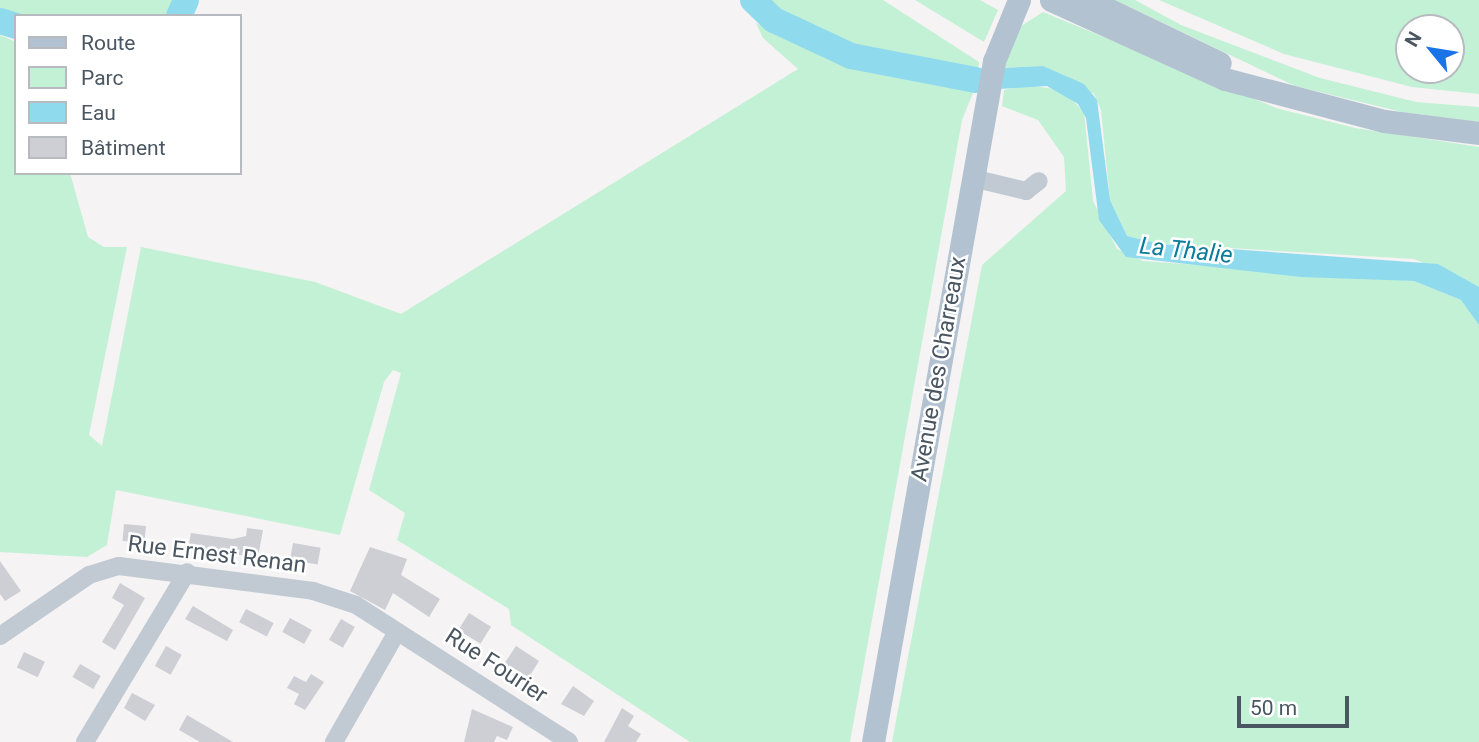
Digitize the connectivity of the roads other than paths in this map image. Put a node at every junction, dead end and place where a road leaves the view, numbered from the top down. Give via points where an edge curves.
1 (1019, 0) edge
2 (1051, 0) edge
3 (1090, 0) edge
4 (1272, 90) junction
5 (1479, 133) edge
6 (972, 178) junction
7 (1039, 181) dead end
8 (187, 572) junction
9 (397, 632) junction
10 (0, 636) edge
11 (341, 740) edge
12 (85, 742) edge
13 (569, 742) edge
14 (873, 742) edge

1 - 6 main road, Avenue des Charreaux via 994,61
2 - 4 main road via 1225,79
3 - 4 main road
4 - 5 main road via 1384,121
6 - 7 street via 1026,191
6 - 14 main road, Avenue des Charreaux
8 - 9 street, Rue Ernest Renan via 334,596
8 - 10 street, Rue Ernest Renan via 104,568
8 - 12 street
9 - 11 street
9 - 13 street, Rue Fourier

